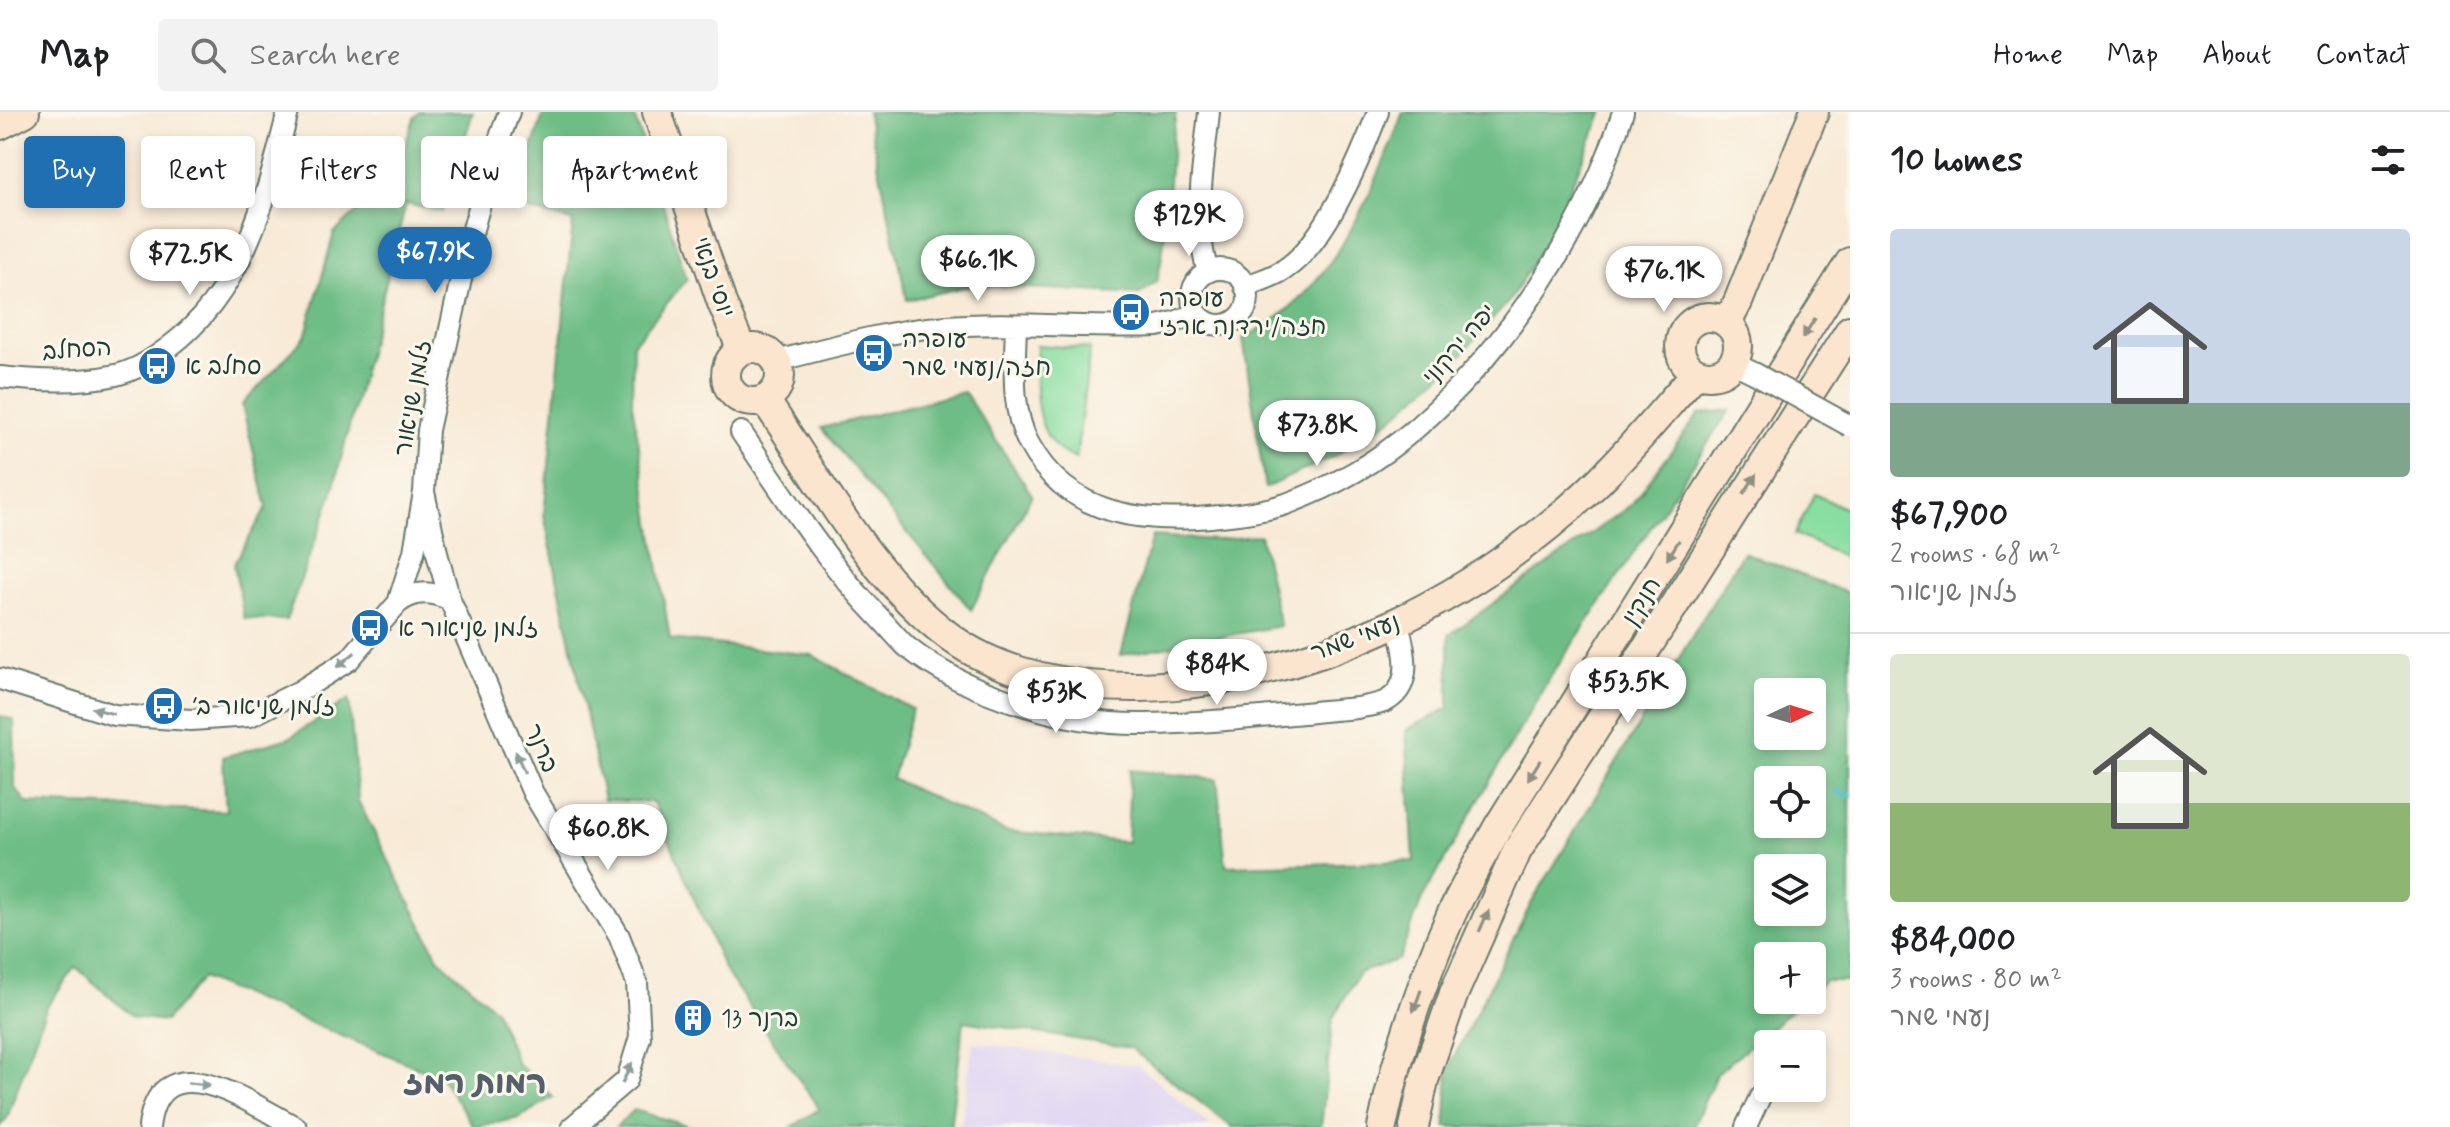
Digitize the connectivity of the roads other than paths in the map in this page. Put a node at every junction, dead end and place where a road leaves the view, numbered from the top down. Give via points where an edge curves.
1 (25, 112) edge
2 (288, 112) edge
3 (509, 112) edge
4 (657, 112) edge
5 (1209, 112) edge
6 (1378, 112) edge
7 (1623, 112) edge
8 (1814, 112) edge
9 (0, 125) edge
10 (1850, 262) edge
11 (1208, 272) junction
12 (1245, 287) junction
13 (1197, 313) junction
14 (1727, 323) junction
15 (1016, 325) junction
16 (1850, 330) edge
17 (742, 350) junction
18 (776, 361) junction
19 (1743, 368) junction
20 (1696, 373) junction
21 (0, 377) edge
22 (765, 400) junction
23 (1850, 426) edge
24 (741, 432) dead end
25 (424, 492) junction
26 (450, 600) junction
27 (398, 603) junction
28 (1398, 623) junction
29 (0, 679) edge
30 (1758, 1102) edge
31 (149, 1127) edge
32 (296, 1127) edge
33 (572, 1127) edge
34 (1382, 1127) edge
35 (1414, 1127) edge
36 (1746, 1127) edge

1 - 9 main road
2 - 21 street, הסחלב via 269,188 243,255 218,299 185,335 145,364 116,375
3 - 25 street, זלמן שניאור via 468,247 428,430
4 - 17 main road, יוסי בנאי
5 - 11 street via 1199,216
6 - 12 street via 1330,217 1308,249 1285,270
7 - 15 street, יפה ירקוני via 1599,180 1492,352 1453,394 1371,462 1283,505 1147,520 1075,495 1050,474 1029,444 1015,388
8 - 14 main road
10 -> 34 main road, חנקין via 1498,827 1452,913 1425,980
11 - 12 street via 1234,273
11 - 13 street via 1195,285
12 - 13 street via 1243,313 1229,324 1211,324
13 - 15 street via 1157,326
14 - 19 main road
14 - 20 main road via 1709,316 1684,330 1682,359
15 - 18 street via 935,327
35 -> 16 main road, חנקין via 1454,993 1517,851
17 - 18 main road via 765,350
17 - 22 main road via 729,362 728,387 740,399
18 - 22 main road via 778,387
19 - 20 main road
19 - 23 street, bridge
20 - 28 main road, נעמי שמר via 1598,481 1548,525
22 - 28 main road, נעמי שמר via 853,531 921,615 953,640 1035,676 1085,686 1212,681 1331,649
24 - 28 street via 818,545 907,646 944,672 1031,707 1087,720 1144,724 1357,708 1388,700 1401,686 1406,655
25 - 26 street, ברנר
25 - 27 street, זלמן שניאור
26 - 27 street via 417,593
33 -> 26 street, ברנר via 627,1080 640,1037 637,983 619,936 533,793
27 -> 29 street, זלמן שניאור via 349,660 250,716 191,720 114,715
30 - 36 street
31 -> 32 street via 152,1106 160,1096 168,1087 187,1082 212,1084 245,1097

